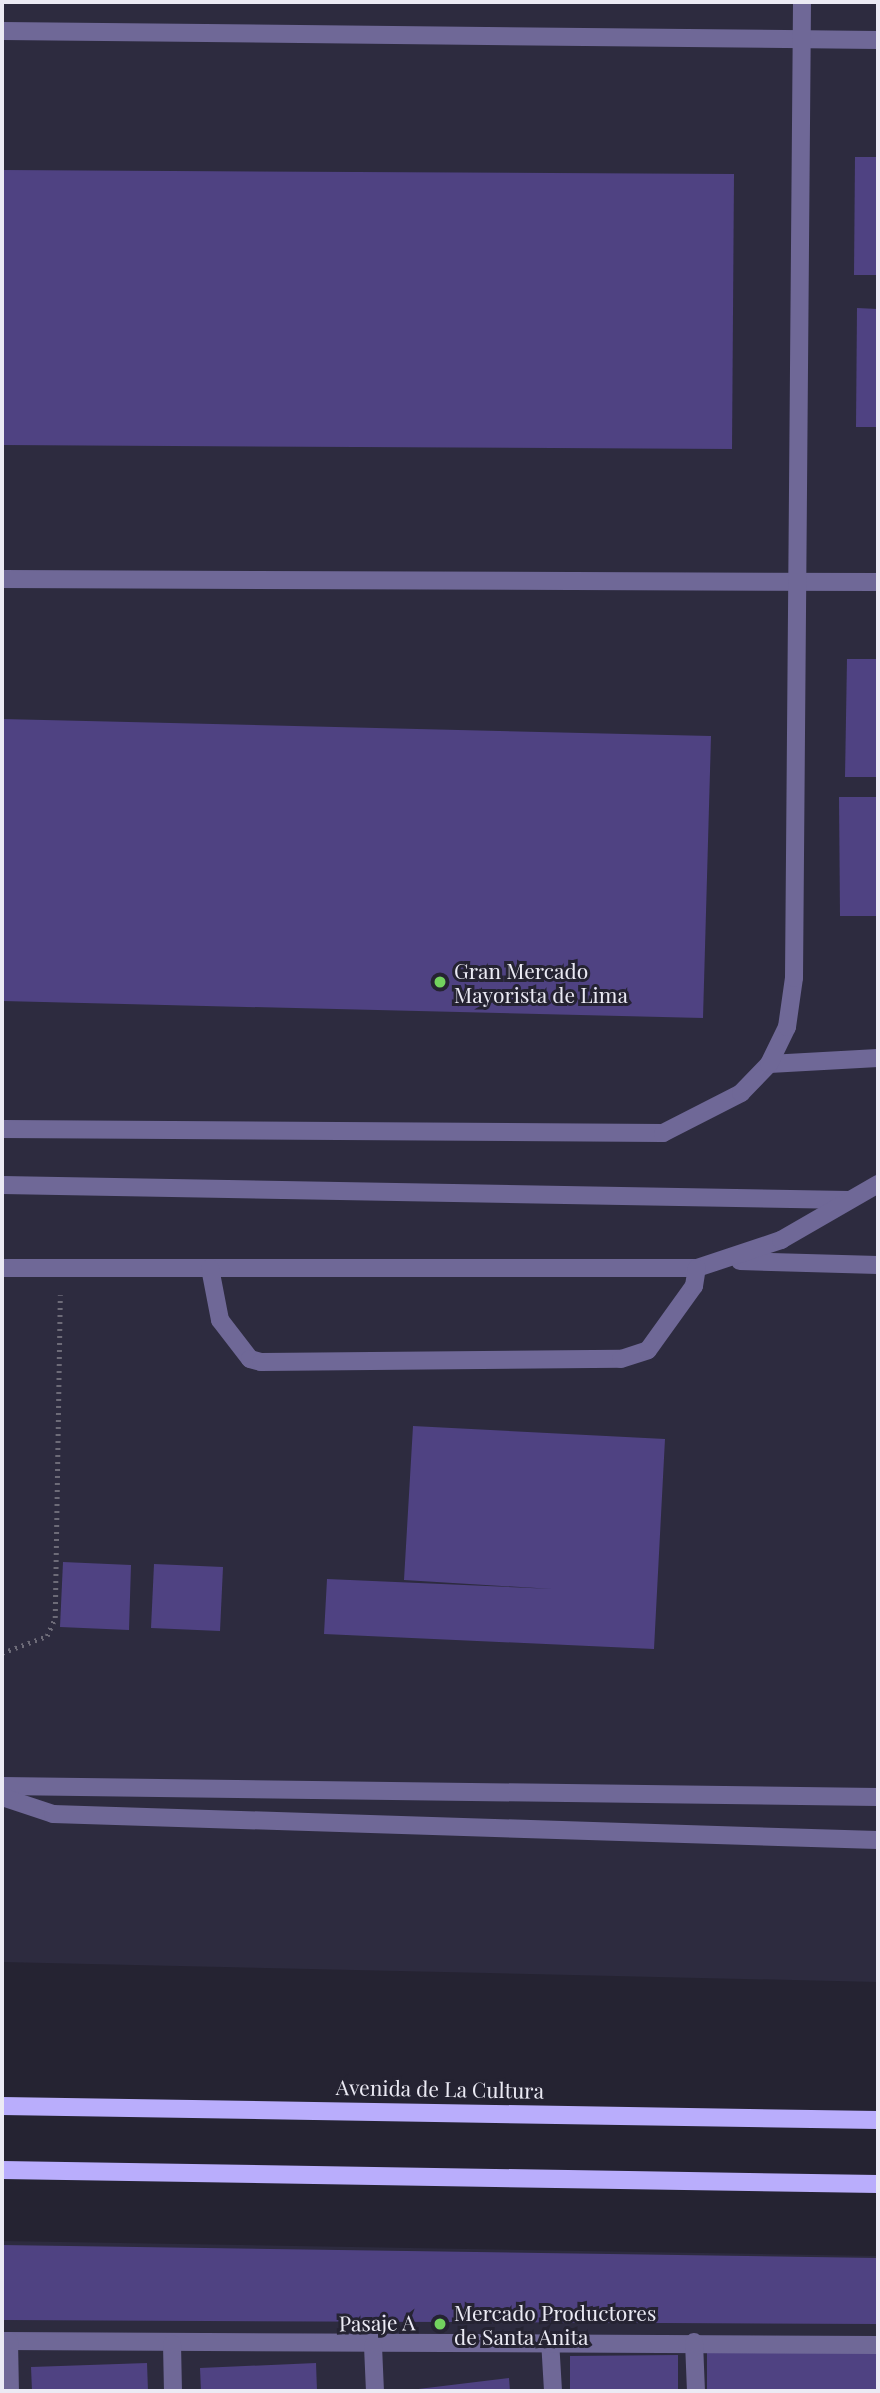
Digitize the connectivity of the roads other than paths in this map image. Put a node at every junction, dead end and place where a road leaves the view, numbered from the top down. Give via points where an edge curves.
1 (802, 2) edge
2 (2, 32) edge
3 (802, 39) junction
4 (878, 40) edge
5 (2, 579) edge
6 (795, 582) junction
7 (878, 582) edge
8 (878, 1058) edge
9 (769, 1064) junction
10 (2, 1129) edge
11 (878, 1184) edge
12 (2, 1185) edge
13 (851, 1200) junction
14 (733, 1261) junction
15 (878, 1265) edge
16 (2, 1268) edge
17 (210, 1268) junction
18 (697, 1268) junction
19 (2, 1786) edge
20 (2, 1797) edge
21 (878, 1797) edge
22 (878, 1840) edge
23 (2, 2106) edge
24 (878, 2120) edge
25 (2, 2170) edge
26 (878, 2184) edge
27 (550, 2340) junction
28 (5, 2341) edge
29 (694, 2342) junction
30 (172, 2344) junction
31 (878, 2345) edge
32 (373, 2346) junction
33 (10, 2391) edge
34 (173, 2391) edge
35 (375, 2391) edge
36 (553, 2391) edge
37 (696, 2391) edge

1 - 3 lane
2 - 3 lane
3 - 4 lane
3 - 6 lane
5 - 6 lane
6 - 7 lane
6 - 9 lane via 794,978 787,1027
8 - 9 lane
9 - 10 lane via 741,1093 663,1133
11 - 13 lane
12 - 13 lane
13 - 14 lane
14 - 15 lane
14 - 18 lane
16 - 17 lane
17 - 18 lane
17 - 18 lane via 220,1320 250,1359 261,1362 621,1359 648,1350 694,1286
19 - 21 lane
20 - 22 lane via 53,1814
23 - 24 main road, Avenida de La Cultura
25 - 26 main road
27 - 29 lane, Pasaje A
27 - 32 lane, Pasaje A
27 - 36 lane
28 - 30 lane, Pasaje A
28 - 33 lane
29 - 31 lane, Pasaje A
29 - 37 lane
30 - 32 lane, Pasaje A
30 - 34 lane
32 - 35 lane

